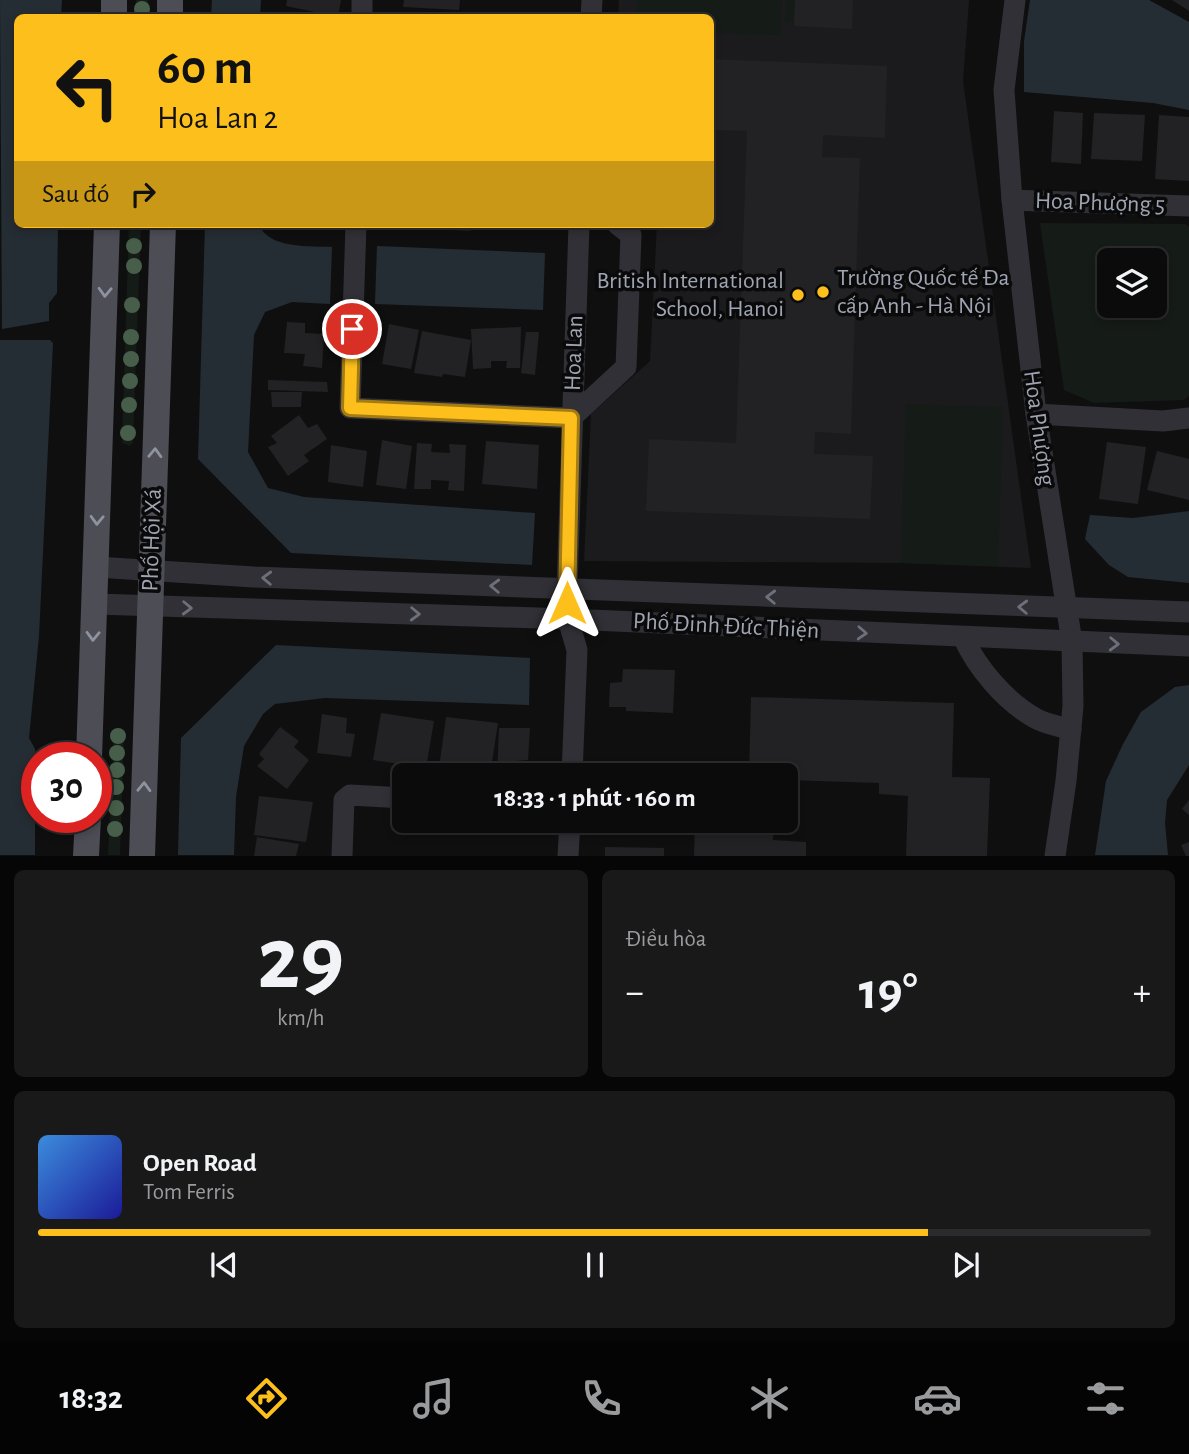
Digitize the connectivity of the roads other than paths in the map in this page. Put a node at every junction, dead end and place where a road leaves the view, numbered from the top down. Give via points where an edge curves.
1 (1015, 0) edge
2 (1012, 200) junction
3 (1189, 206) edge
4 (107, 228) edge
5 (163, 228) edge
6 (356, 228) edge
7 (579, 228) edge
8 (622, 228) edge
9 (1036, 414) junction
10 (571, 418) junction
11 (1189, 418) edge
12 (96, 568) junction
13 (151, 570) junction
14 (567, 588) junction
15 (94, 604) junction
16 (150, 607) junction
17 (1067, 608) junction
18 (1189, 612) edge
19 (568, 619) junction
20 (963, 637) junction
21 (1072, 642) junction
22 (1189, 646) edge
23 (1071, 730) junction
24 (90, 742) edge
25 (572, 763) edge
26 (392, 797) edge
27 (87, 833) edge
28 (569, 833) edge
29 (86, 856) edge
30 (142, 856) edge
31 (342, 856) edge
32 (568, 856) edge
33 (1055, 856) edge

1 - 2 street, Hoa Phượng via 1004,90
2 - 3 street, Hoa Phượng 5
2 - 9 street, Hoa Phượng
4 -> 12 main road
13 -> 5 main road, Phố Hội Xá
6 - 10 street via 350,408
7 - 10 street, Hoa Lan
8 - 10 street via 631,235 626,367
9 - 11 street via 1163,421
9 - 17 street, Hoa Phượng
10 - 14 street, Hoa Lan
12 - 13 street, Phố Đinh Đức Thiện
12 - 15 main road
14 -> 13 street, Phố Đinh Đức Thiện
13 - 16 main road, Phố Hội Xá
17 -> 14 street, Phố Đinh Đức Thiện
14 - 19 street, Hoa Lan
15 - 16 street, Phố Đinh Đức Thiện
15 -> 24 main road
16 -> 19 street, Phố Đinh Đức Thiện
30 -> 16 main road, Phố Hội Xá
17 - 18 street, Phố Đinh Đức Thiện
17 - 21 street, Hoa Phượng
19 -> 20 street, Phố Đinh Đức Thiện
19 - 25 street, Hoa Lan via 577,650
20 - 21 street, Phố Đinh Đức Thiện
20 - 23 street via 973,659 1013,702 1036,719
21 -> 22 street, Phố Đinh Đức Thiện
21 - 23 street, Hoa Phượng
23 - 33 street, Hoa Phượng
26 - 31 street via 350,795 344,800
27 - 29 main road
28 - 32 street

